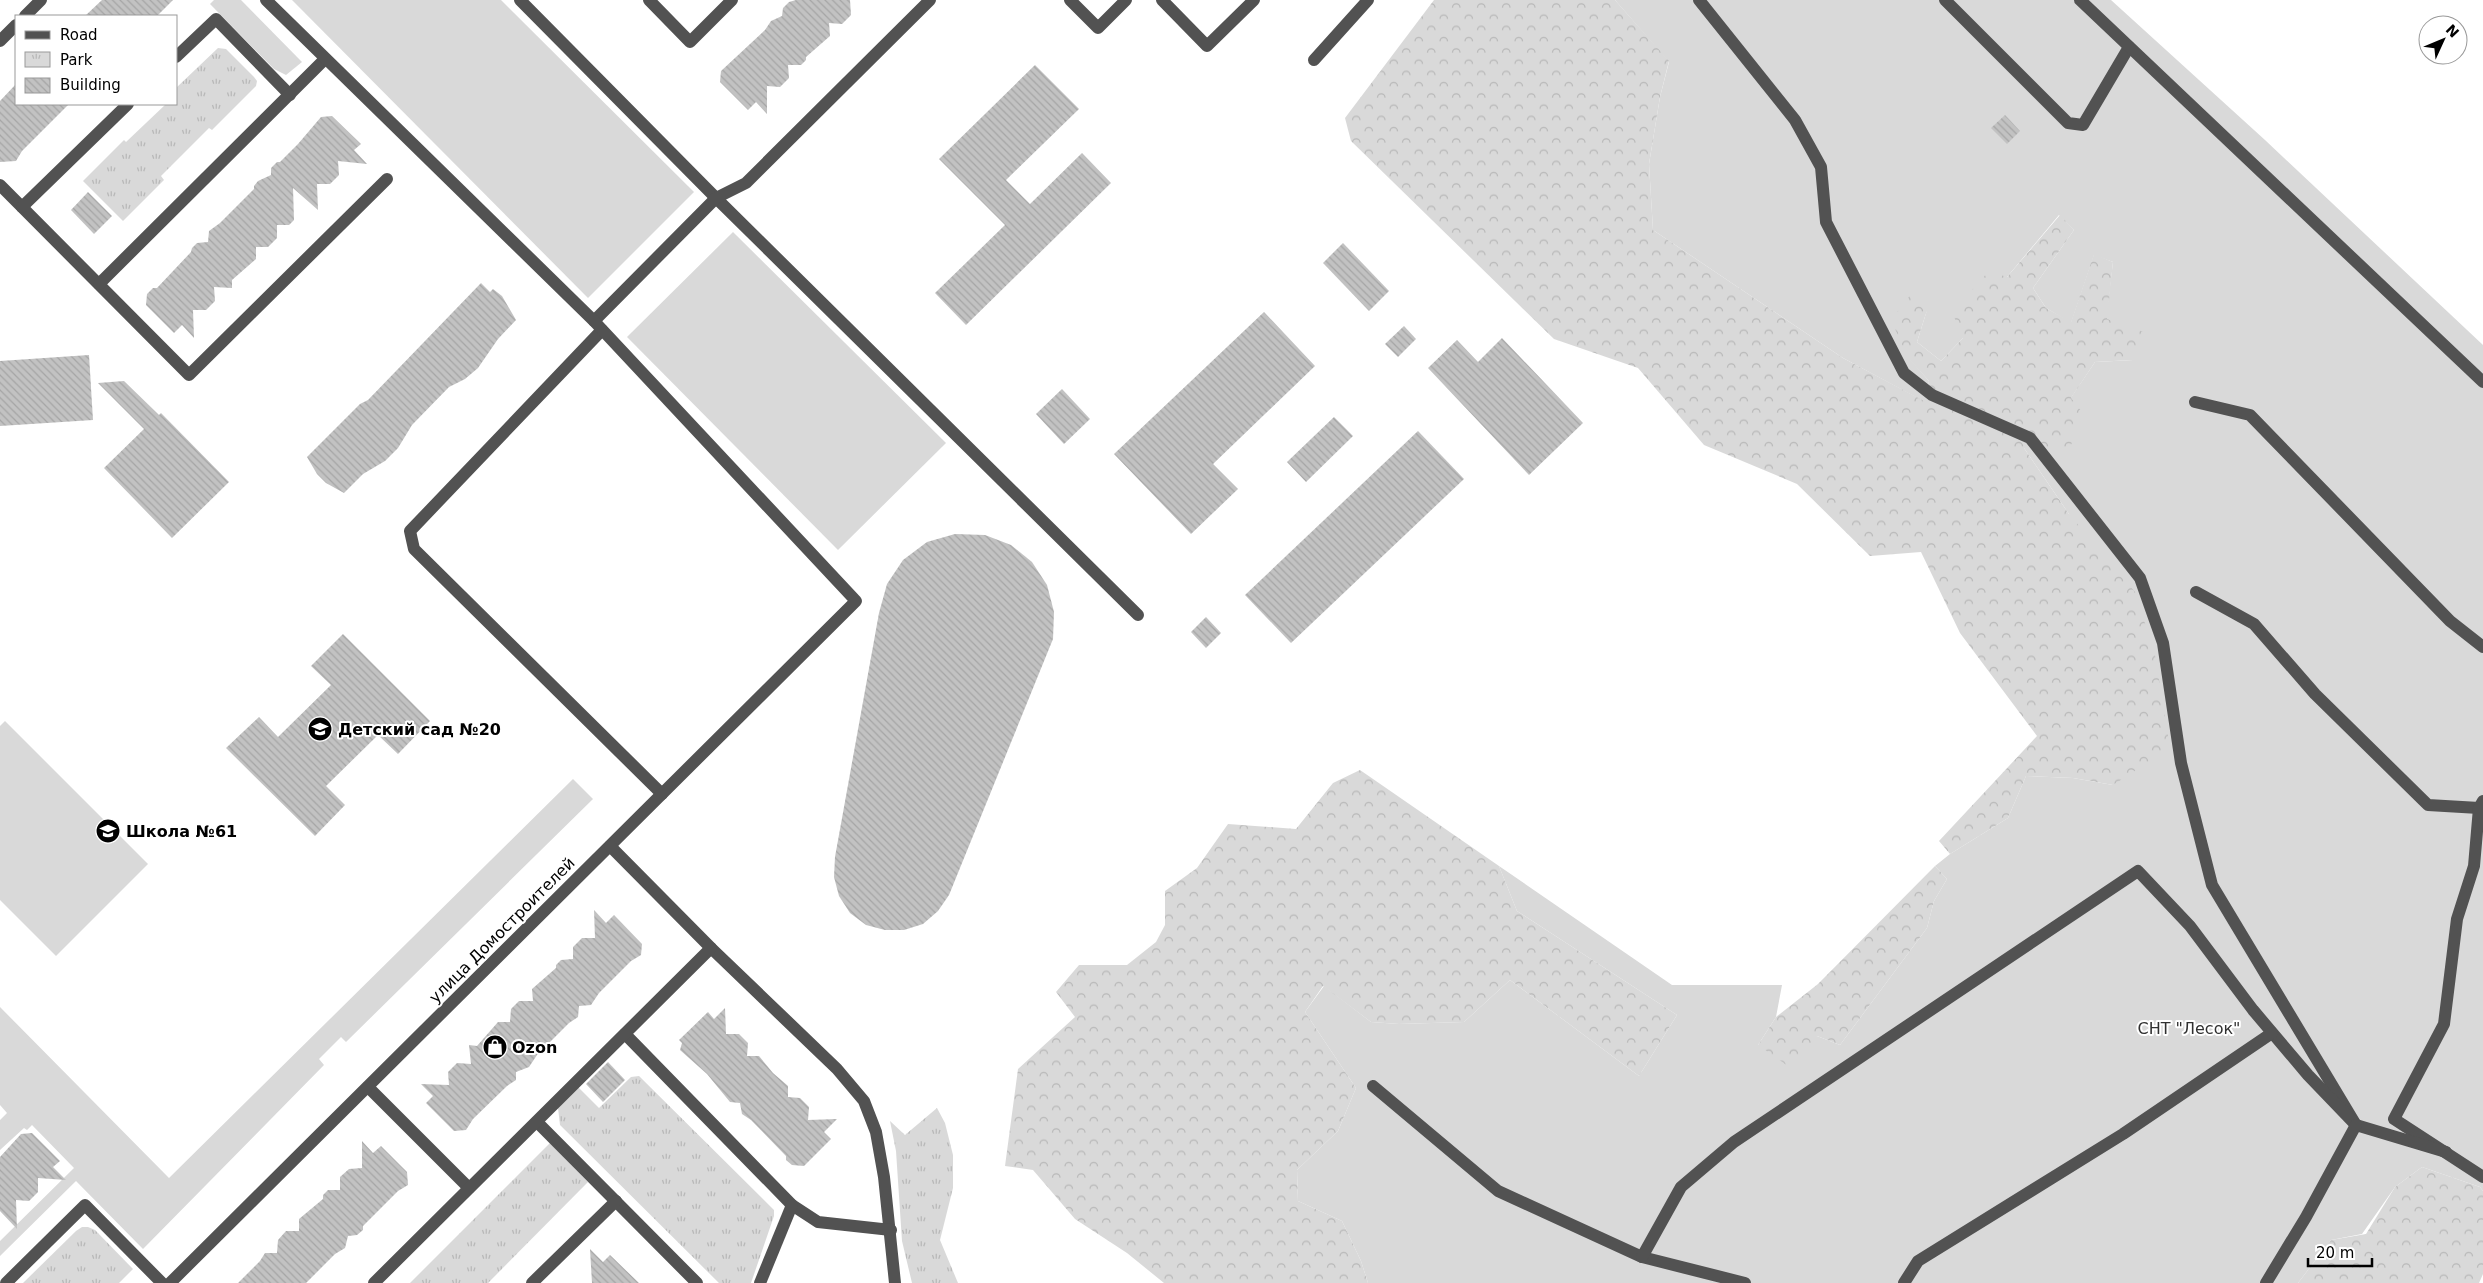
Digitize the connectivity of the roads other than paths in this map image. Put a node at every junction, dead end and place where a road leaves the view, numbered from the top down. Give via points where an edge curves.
1 (41, 0) edge
2 (266, 0) edge
3 (520, 0) edge
4 (649, 0) edge
5 (732, 0) edge
6 (930, 0) edge
7 (1070, 0) edge
8 (1126, 0) edge
9 (1162, 0) edge
10 (1254, 0) edge
11 (1368, 0) edge
12 (1700, 0) edge
13 (1945, 0) edge
14 (2080, 0) edge
15 (26, 15) edge
16 (15, 26) edge
17 (0, 41) edge
18 (2129, 47) junction
19 (178, 55) edge
20 (325, 60) junction
21 (1314, 60) dead end
22 (290, 95) junction
23 (127, 105) edge
24 (387, 179) dead end
25 (0, 185) edge
26 (716, 198) junction
27 (22, 207) junction
28 (99, 284) junction
29 (598, 325) junction
30 (2483, 382) edge
31 (2195, 402) dead end
32 (2196, 592) dead end
33 (1138, 614) dead end
34 (2483, 647) edge
35 (662, 794) junction
36 (2481, 804) edge
37 (610, 846) junction
38 (711, 948) junction
39 (2272, 1033) junction
40 (625, 1034) junction
41 (368, 1086) junction
42 (1373, 1086) dead end
43 (536, 1122) junction
44 (2356, 1125) junction
45 (2446, 1152) junction
46 (2483, 1177) edge
47 (470, 1188) junction
48 (616, 1201) junction
49 (792, 1205) junction
50 (890, 1230) junction
51 (1642, 1257) junction
52 (6, 1283) edge
53 (162, 1283) edge
54 (170, 1283) edge
55 (374, 1283) edge
56 (532, 1283) edge
57 (698, 1283) edge
58 (760, 1283) edge
59 (894, 1283) edge
60 (1744, 1283) edge
61 (1904, 1283) edge
62 (2266, 1283) edge

1 - 15 street
2 - 20 street
3 - 26 street
4 - 5 street via 690,42
6 - 26 street via 746,183
7 - 8 street via 1098,28
9 - 10 street via 1207,46
11 - 21 street
12 - 44 street via 1800,128 1821,167 1826,222 1904,373 1932,395 2030,438 2140,578 2163,643 2181,763 2212,885
13 - 18 street via 2068,123 2083,125
14 - 18 street
16 - 17 street
18 - 30 street
19 - 22 street via 216,19
20 - 22 street
20 - 29 street
22 - 28 street
23 - 27 street
24 - 28 street via 189,375
25 - 27 street
26 - 29 street
26 - 33 street
27 - 28 street
29 - 35 street via 410,531 410,540 414,549
29 - 35 street, улица Домостроителей via 856,601
31 - 34 street via 2250,415 2450,621
32 - 36 street via 2254,624 2315,694 2428,805
35 - 37 street, улица Домостроителей
36 - 45 street via 2474,866 2457,919 2444,1024 2394,1119
37 - 38 street
37 - 41 street, улица Домостроителей
38 - 40 street
38 - 50 street via 841,1072 864,1101 876,1132
39 - 44 street
39 - 51 street via 2190,926 2138,871 1734,1142 1682,1187
39 - 61 street via 2123,1134 1918,1261
40 - 43 street
40 - 49 street
41 - 47 street
41 - 54 street, улица Домостроителей
42 - 51 street via 1498,1191
43 - 47 street
43 - 48 street
44 - 45 street
44 - 62 street
45 - 46 street
47 - 55 street
48 - 56 street
48 - 57 street
49 - 50 street via 818,1222
49 - 58 street
50 - 59 street
51 - 60 street
52 - 53 street via 85,1205

